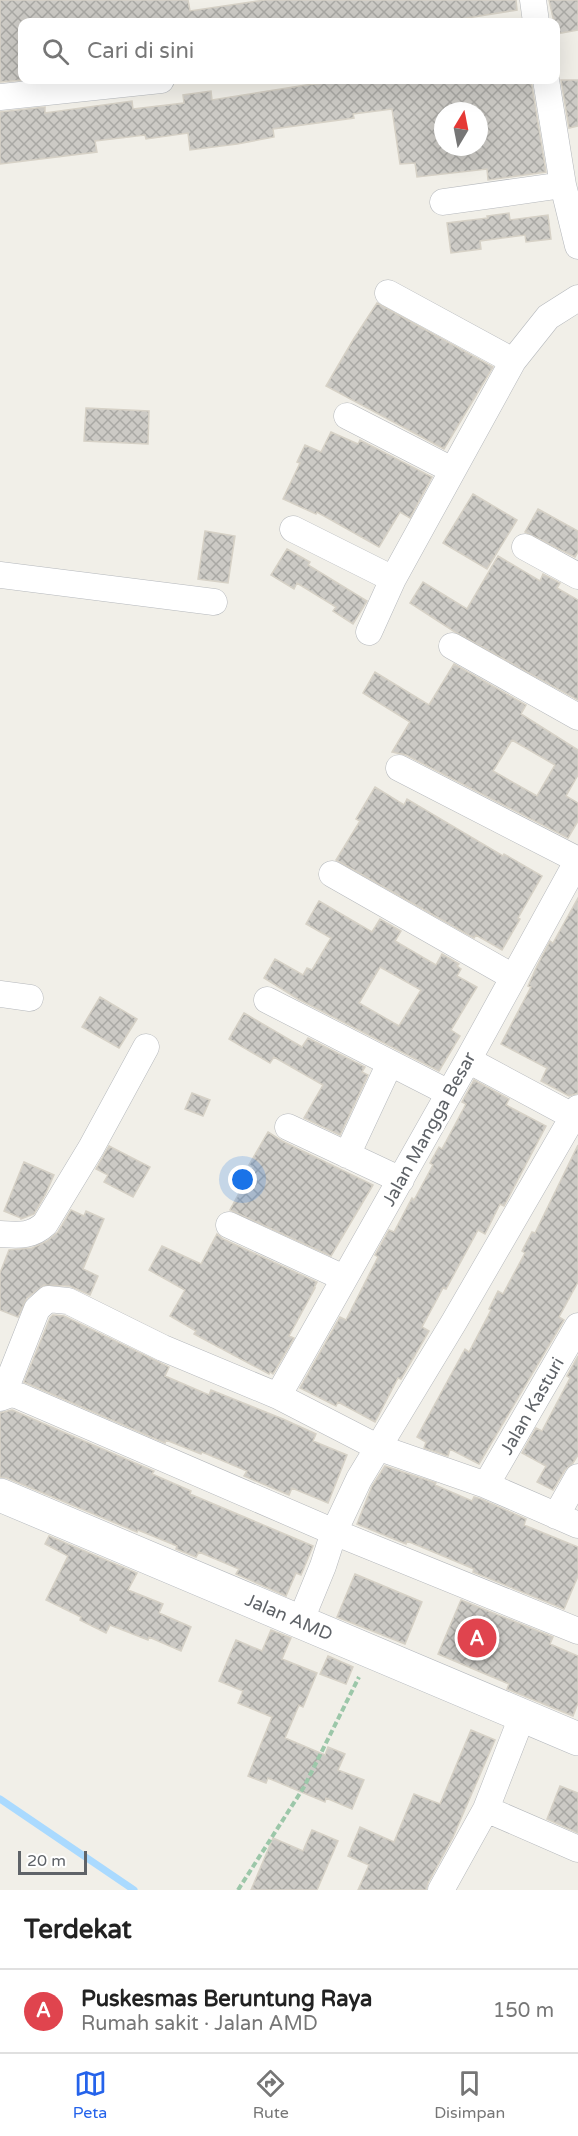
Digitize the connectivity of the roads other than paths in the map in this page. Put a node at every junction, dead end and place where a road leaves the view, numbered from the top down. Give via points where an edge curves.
1 (532, 0) edge
2 (535, 18) edge
3 (123, 84) edge
4 (547, 84) edge
5 (0, 97) edge
6 (564, 185) junction
7 (443, 202) dead end
8 (578, 246) edge
9 (388, 293) dead end
10 (578, 298) edge
11 (513, 361) junction
12 (347, 416) dead end
13 (452, 470) junction
14 (293, 529) dead end
15 (525, 547) dead end
16 (0, 575) edge
17 (578, 576) edge
18 (393, 579) junction
19 (214, 602) dead end
20 (369, 632) dead end
21 (452, 646) dead end
22 (578, 717) edge
23 (399, 768) dead end
24 (578, 860) edge
25 (332, 874) dead end
26 (513, 977) junction
27 (0, 994) edge
28 (30, 998) dead end
29 (267, 1000) dead end
30 (146, 1047) dead end
31 (468, 1060) junction
32 (390, 1063) junction
33 (449, 1093) junction
34 (576, 1114) edge
35 (288, 1127) dead end
36 (347, 1155) junction
37 (401, 1180) junction
38 (229, 1225) dead end
39 (0, 1234) edge
40 (344, 1278) junction
41 (578, 1326) edge
42 (2, 1396) edge
43 (278, 1396) junction
44 (377, 1447) junction
45 (578, 1477) edge
46 (486, 1485) junction
47 (0, 1495) edge
48 (567, 1521) edge
49 (334, 1532) junction
50 (300, 1622) junction
51 (578, 1631) edge
52 (523, 1714) junction
53 (578, 1738) edge
54 (486, 1809) junction
55 (578, 1849) edge
56 (441, 1890) edge

1 - 2 street
3 - 5 street
4 - 6 street
6 - 7 street
6 - 8 street
9 - 11 street
10 - 11 street via 548,317
11 - 13 street
12 - 13 street
13 - 18 street
14 - 18 street
15 - 17 street
16 - 19 street
18 - 20 street
21 - 22 street
23 - 24 street
24 - 26 street, Jalan Mangga Besar
25 - 26 street
26 - 31 street, Jalan Mangga Besar
27 - 28 street
29 - 32 street
30 - 39 street via 45,1224 28,1235
31 - 33 street, Jalan Mangga Besar
31 - 34 street
32 - 33 street
32 - 36 street
33 - 37 street, Jalan Mangga Besar
34 - 44 street
35 - 36 street
36 - 37 street
37 - 40 street, Jalan Mangga Besar
38 - 40 street
40 - 43 street, Jalan Mangga Besar
41 - 46 street, Jalan Kasturi
42 - 43 street via 37,1309 55,1298
42 - 49 street via 19,1396
43 - 44 street
44 - 46 street
44 - 49 street
45 - 48 street
46 - 48 street
47 - 50 street, Jalan AMD
49 - 50 street
49 - 51 street
50 - 52 street, Jalan AMD
52 - 53 street, Jalan AMD
52 - 54 street
54 - 55 street
54 - 56 street

